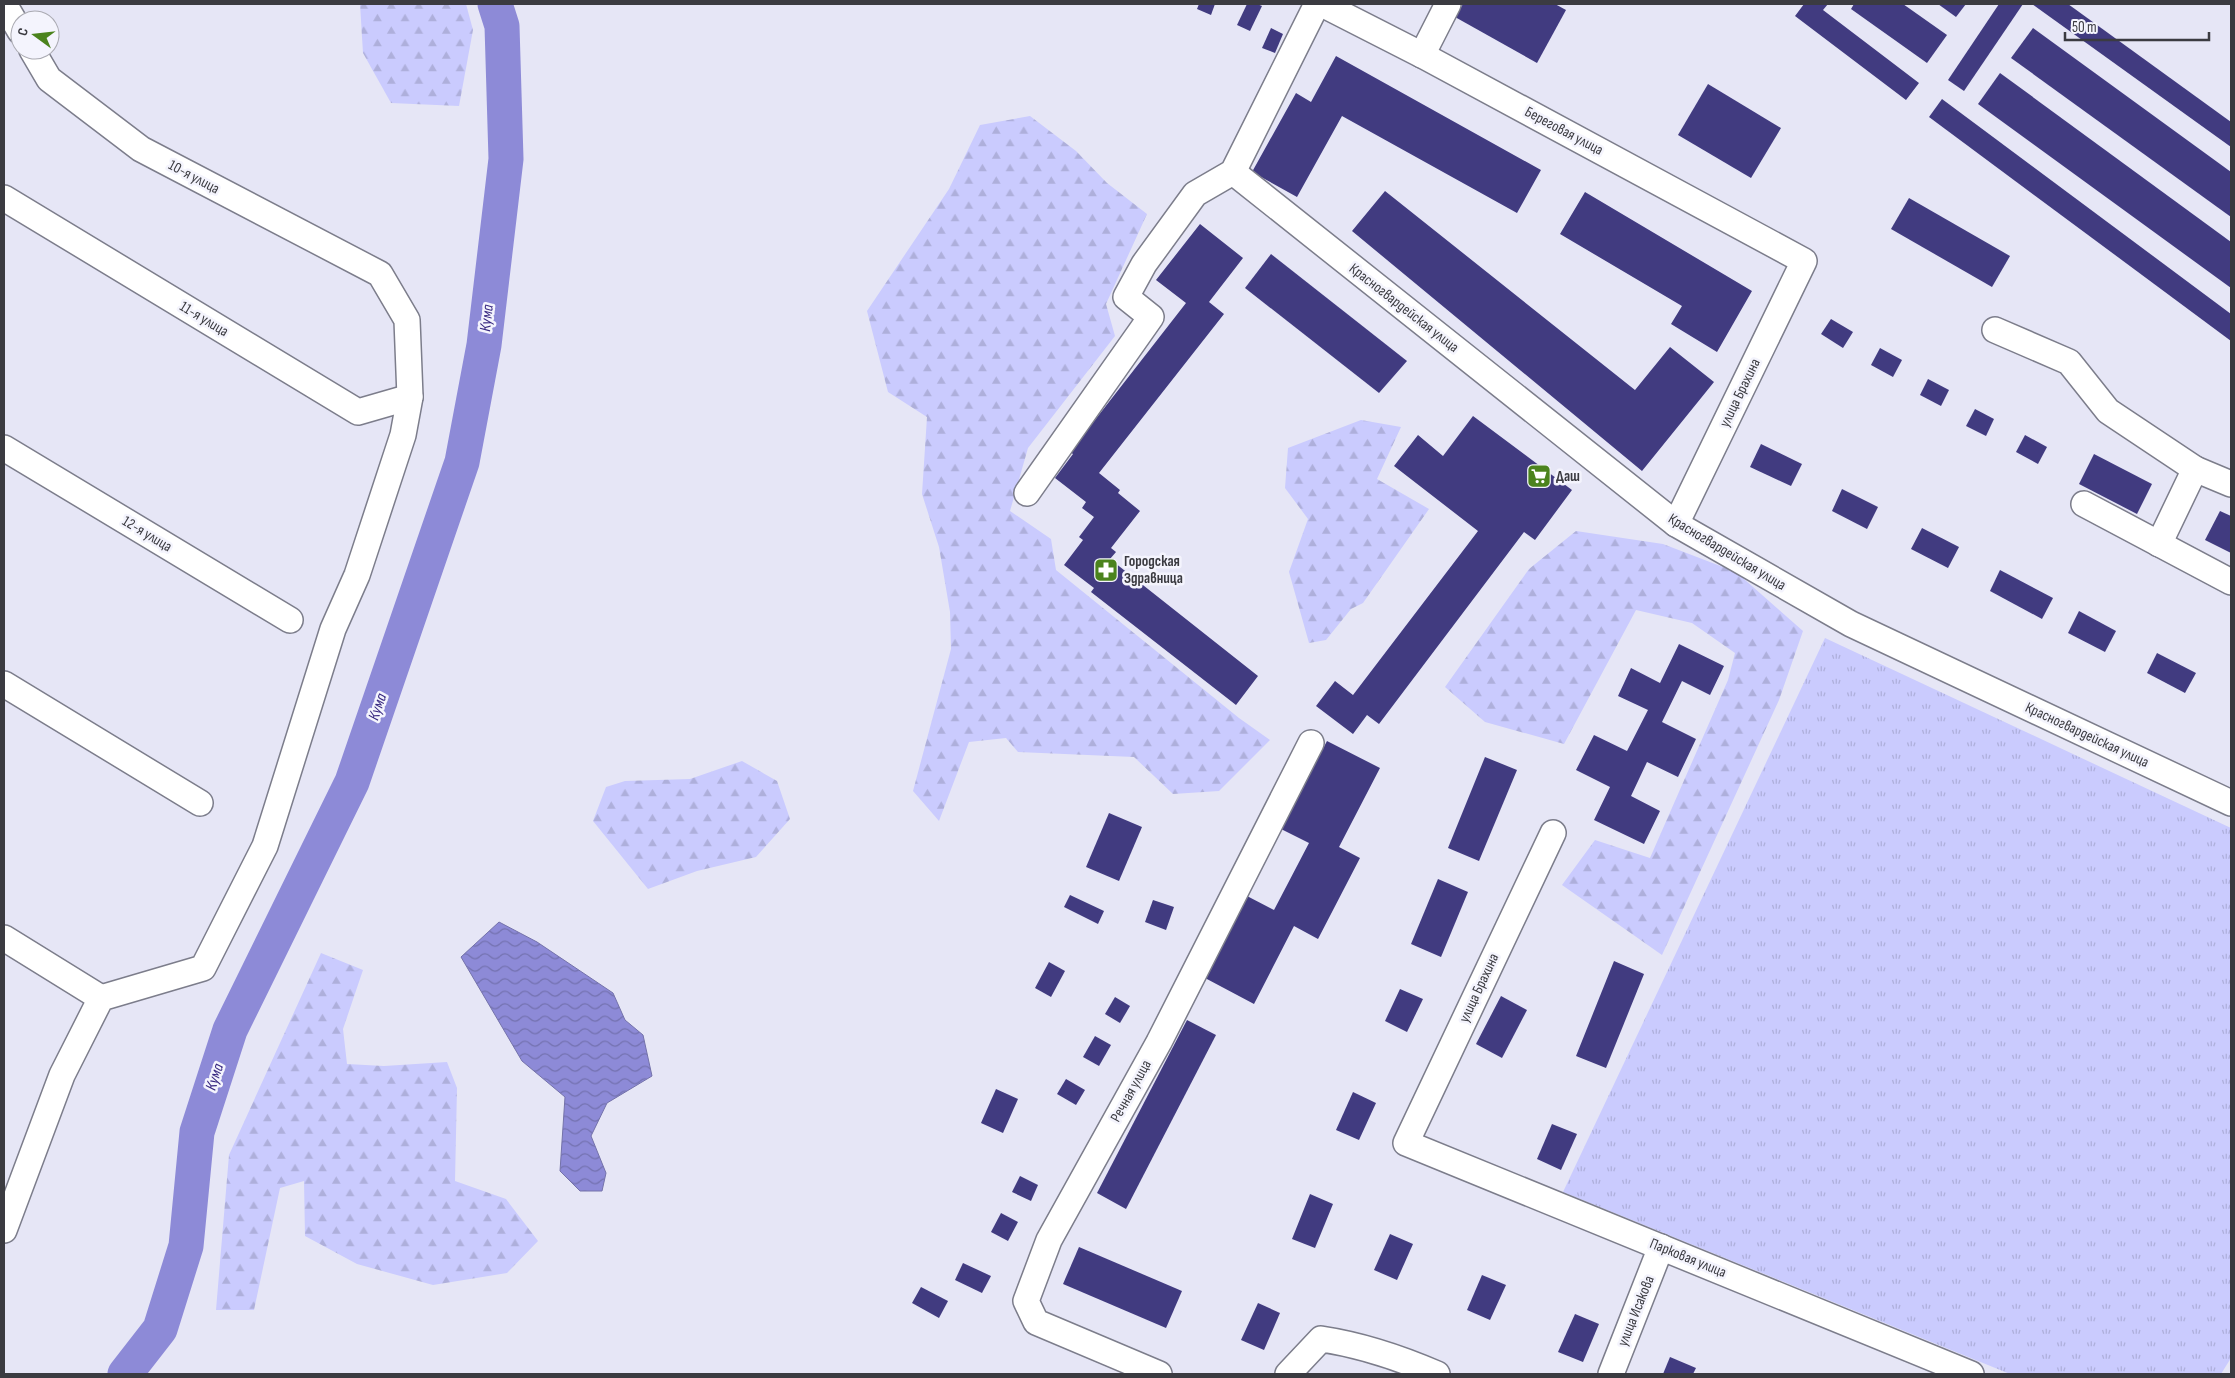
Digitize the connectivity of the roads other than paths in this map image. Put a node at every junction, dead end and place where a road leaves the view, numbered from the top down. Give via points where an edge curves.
1 (1317, 4) edge
2 (1322, 4) edge
3 (1448, 4) edge
4 (1422, 55) junction
5 (38, 60) edge
6 (1233, 172) junction
7 (4, 198) edge
8 (1804, 261) joint
9 (1995, 330) dead end
10 (410, 397) junction
11 (4, 448) edge
12 (2195, 469) junction
13 (2231, 484) edge
14 (1027, 493) dead end
15 (2084, 504) dead end
16 (1676, 524) junction
17 (2159, 544) junction
18 (2231, 582) edge
19 (290, 620) dead end
20 (4, 684) edge
21 (1311, 743) dead end
22 (200, 803) dead end
23 (2231, 803) edge
24 (1553, 833) dead end
25 (4, 938) edge
26 (101, 998) junction
27 (1406, 1143) joint
28 (4, 1230) edge
29 (1661, 1247) junction
30 (1159, 1374) edge
31 (1288, 1374) edge
32 (1438, 1374) edge
33 (1611, 1374) edge
34 (1970, 1374) edge

1 - 6 street
2 - 4 street, Береговая улица
3 - 4 street
4 - 8 street, Береговая улица
5 - 10 street, 10-я улица via 49,79 141,149 380,274 407,320
6 - 14 street via 1195,194 1144,264 1126,297 1150,318
6 - 16 street, Красногвардейская улица
7 - 10 street, 11-я улица via 358,412
8 - 16 street, улица Брахина
9 - 12 street via 2069,362 2108,411
10 - 26 street via 403,435 357,576 333,629 265,846 203,968
11 - 19 street, 12-я улица
12 - 13 street
12 - 17 street
15 - 17 street
16 - 23 street, Красногвардейская улица via 1850,624
17 - 18 street
20 - 22 street
21 - 30 street, Речная улица via 1159,1042 1049,1240 1026,1301 1036,1322
24 - 27 street, улица Брахина
25 - 26 street
26 - 28 street via 62,1075
27 - 29 street, Парковая улица
29 - 33 street, улица Исакова
29 - 34 street, Парковая улица
31 - 32 street via 1321,1338 1411,1362

